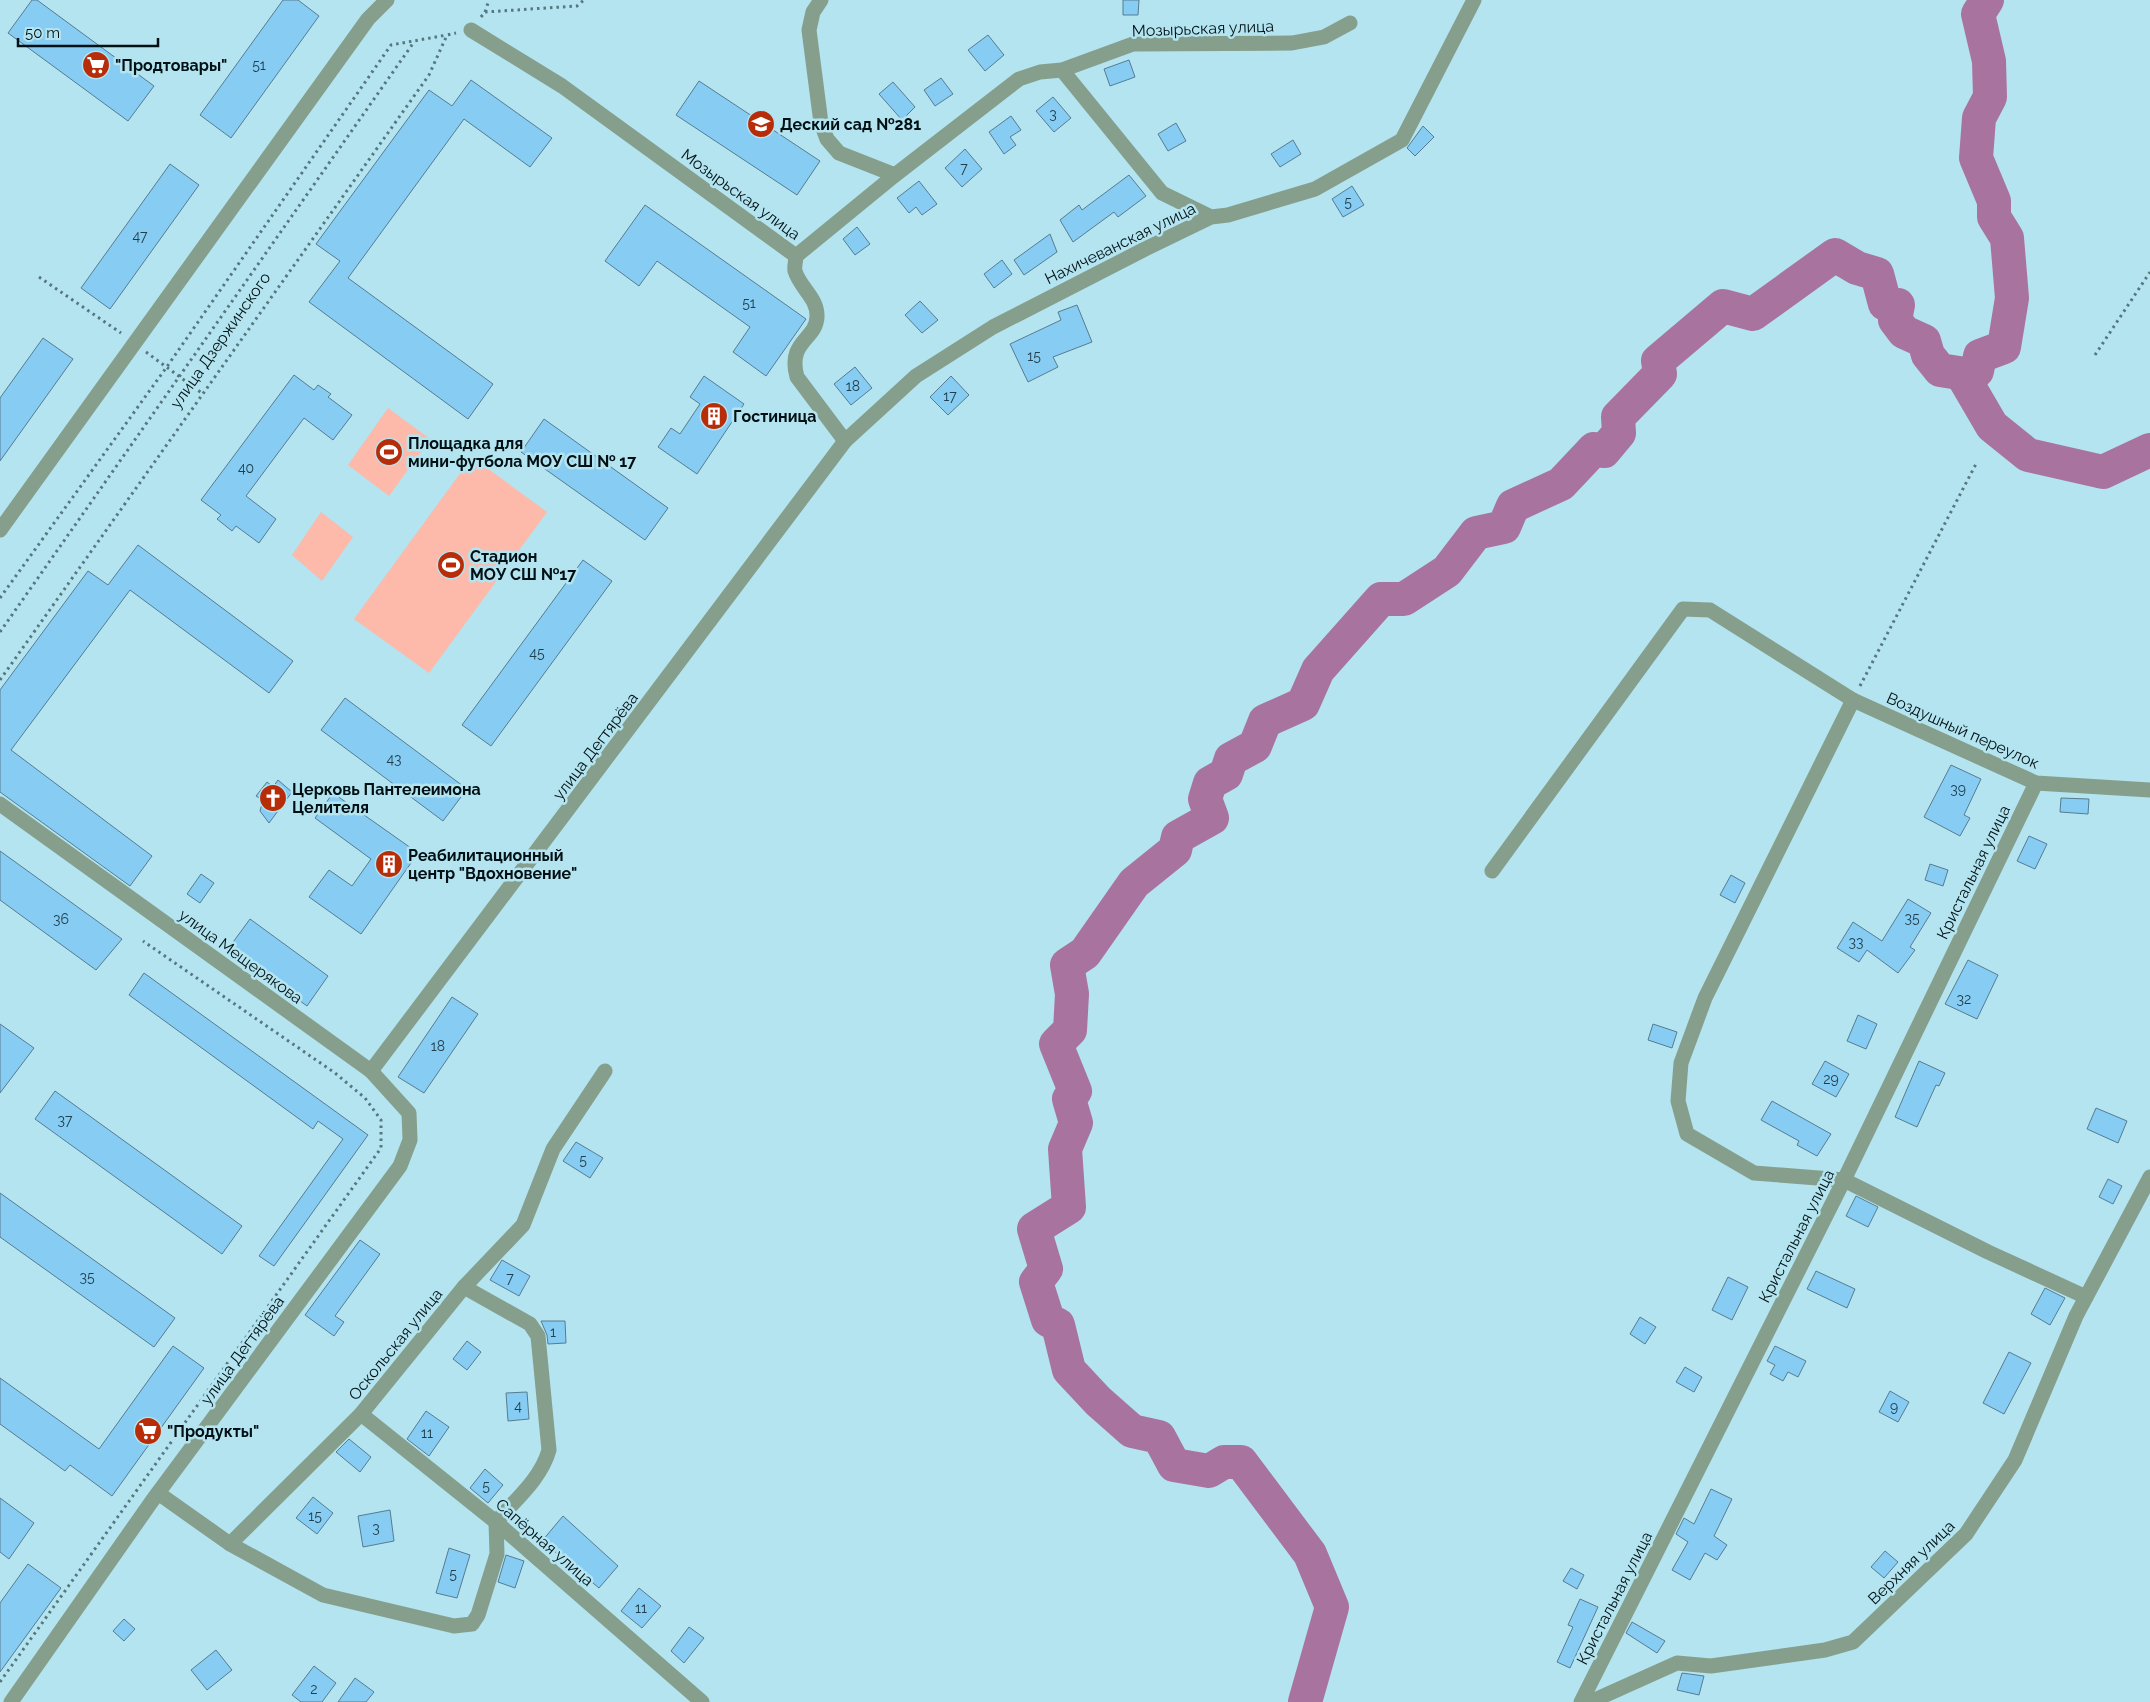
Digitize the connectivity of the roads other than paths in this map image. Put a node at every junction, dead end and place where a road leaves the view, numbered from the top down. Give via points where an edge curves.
1 (388, 0) edge
2 (821, 0) edge
3 (1474, 0) edge
4 (1350, 23) dead end
5 (470, 30) road end
6 (1062, 70) junction
7 (895, 175) junction
8 (1211, 217) junction
9 (796, 256) junction
10 (845, 441) junction
11 (0, 530) edge
12 (1853, 700) junction
13 (2036, 783) junction
14 (2150, 790) edge
15 (0, 804) edge
16 (1492, 871) dead end
17 (371, 1071) junction
18 (604, 1071) dead end
19 (400, 1166) joint
20 (2150, 1177) edge
21 (1844, 1180) junction
22 (464, 1287) junction
23 (2086, 1298) junction
24 (361, 1414) junction
25 (158, 1493) junction
26 (496, 1522) junction
27 (230, 1544) junction
28 (11, 1702) edge
29 (702, 1702) edge
30 (1581, 1702) edge
31 (1590, 1702) edge

1 - 11 street via 368,19
2 - 7 street via 813,12 809,30 827,138 839,153
3 - 8 street, Нахичеванская улица via 1402,140 1315,189
4 - 6 street, Мозырьская улица via 1324,37 1292,43 1133,44
5 - 9 street, Мозырьская улица via 562,86
6 - 7 street, Мозырьская улица via 1040,72 1019,79
6 - 8 street via 1162,193
7 - 9 street, Мозырьская улица
8 - 10 street, Нахичеванская улица via 993,327 916,376
9 - 10 street via 795,271 817,307 817,320 796,353 797,377
10 - 17 street, улица Дегтярёва
12 - 13 street, Воздушный переулок
12 - 16 street, Воздушный переулок via 1710,610 1683,609
12 - 21 street via 1705,998 1681,1062 1678,1101 1687,1134 1754,1173
13 - 14 street, Воздушный переулок
13 - 21 street, Кристальная улица
15 - 17 street, улица Мещерякова
17 - 19 street, улица Мещерякова via 409,1113 410,1140
18 - 22 street, Оскольская улица via 552,1149 523,1225
19 - 25 street, улица Дегтярёва
20 - 23 street, Верхняя улица
21 - 23 street
21 - 30 street, Кристальная улица
22 - 24 street, Оскольская улица
22 - 26 street via 530,1324 538,1336 549,1450 545,1464
23 - 31 street, Верхняя улица via 2015,1460 1972,1526 1854,1642 1825,1650 1711,1666 1676,1662
24 - 26 street, Сапёрная улица
24 - 27 street, Оскольская улица
25 - 27 street
25 - 28 street, улица Дегтярёва
26 - 27 street via 497,1554 478,1615 472,1624 454,1626 323,1595
26 - 29 street, Сапёрная улица

